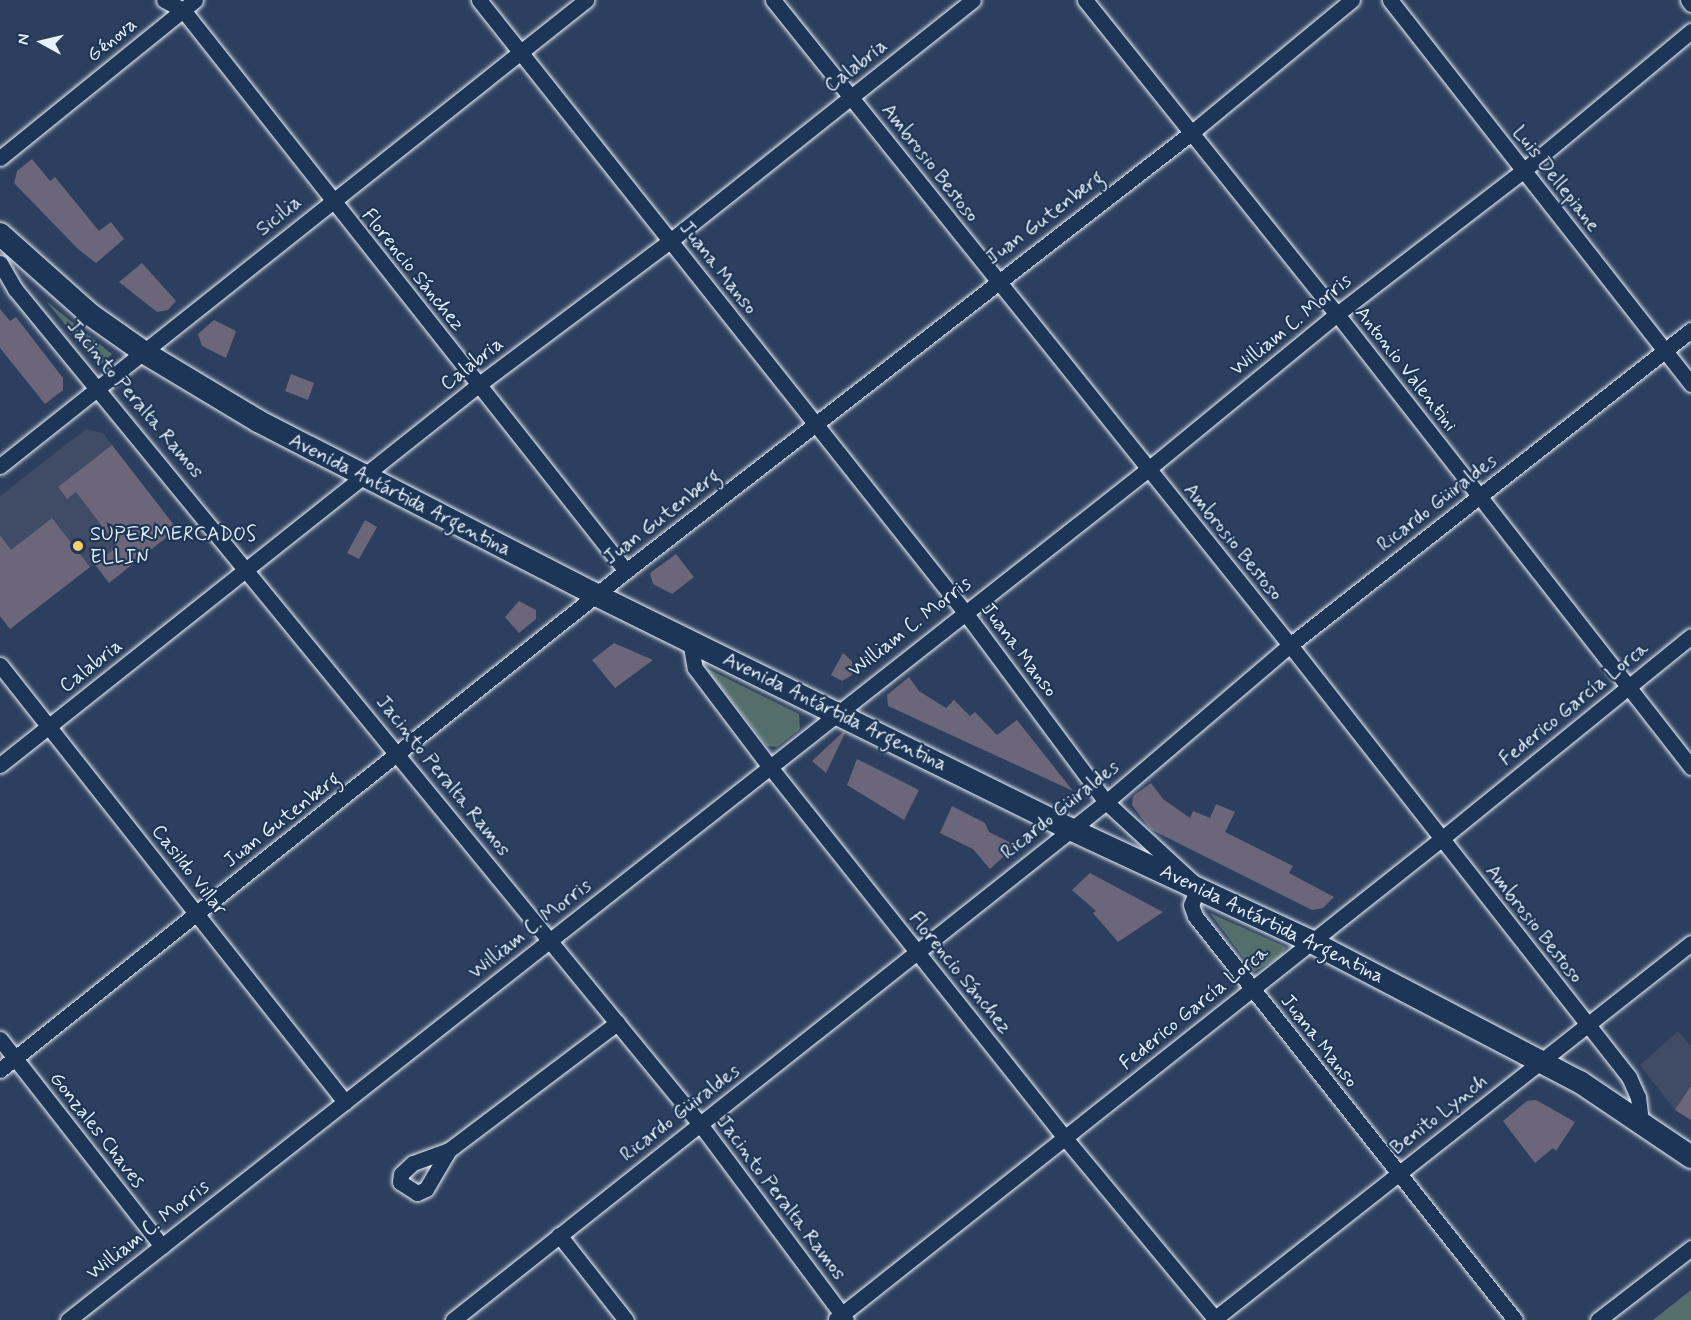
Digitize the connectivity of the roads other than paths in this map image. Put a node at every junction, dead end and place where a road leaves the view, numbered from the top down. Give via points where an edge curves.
1 (164, 0) edge
2 (479, 0) edge
3 (586, 0) edge
4 (773, 0) edge
5 (973, 0) edge
6 (1084, 0) edge
7 (1352, 0) edge
8 (1390, 0) edge
9 (189, 5) edge
10 (1691, 31) edge
11 (520, 52) junction
12 (850, 97) junction
13 (1191, 133) junction
14 (0, 158) edge
15 (1523, 171) junction
16 (331, 201) junction
17 (0, 234) edge
18 (670, 240) junction
19 (0, 263) edge
20 (997, 281) junction
21 (1337, 314) junction
22 (1691, 330) edge
23 (1665, 350) junction
24 (145, 353) junction
25 (1691, 384) edge
26 (478, 385) junction
27 (100, 388) junction
28 (815, 423) junction
29 (0, 466) edge
30 (1147, 470) junction
31 (363, 477) junction
32 (1479, 497) junction
33 (248, 569) junction
34 (626, 572) junction
35 (596, 595) junction
36 (964, 611) junction
37 (1691, 636) edge
38 (690, 641) junction
39 (1290, 645) junction
40 (0, 665) edge
41 (1627, 687) junction
42 (836, 712) junction
43 (48, 726) junction
44 (398, 754) junction
45 (0, 765) edge
46 (770, 767) junction
47 (1691, 767) edge
48 (1106, 802) junction
49 (1070, 829) junction
50 (1440, 840) junction
51 (1197, 887) junction
52 (197, 914) junction
53 (549, 940) junction
54 (1310, 941) junction
55 (1691, 943) edge
56 (915, 952) junction
57 (1251, 989) junction
58 (617, 1023) junction
59 (1587, 1025) junction
60 (0, 1039) edge
61 (15, 1058) junction
62 (1542, 1061) junction
63 (0, 1070) edge
64 (345, 1102) junction
65 (1641, 1121) junction
66 (699, 1124) junction
67 (1065, 1138) junction
68 (449, 1150) dead end
69 (1691, 1157) edge
70 (1397, 1175) junction
71 (559, 1235) junction
72 (162, 1246) junction
73 (1691, 1248) edge
74 (841, 1318) edge
75 (68, 1320) edge
76 (453, 1320) edge
77 (626, 1320) edge
78 (1215, 1320) edge
79 (1515, 1320) edge
80 (1598, 1320) edge

1 - 9 street, Florencio Sánchez
2 - 11 street, Juana Manso
3 - 11 street, Sicilia
4 - 12 street, Ambrosio Bestoso
5 - 12 street, Calabria
6 - 13 street, Antonio Valentini
7 - 13 street, Juan Gutenberg
8 - 15 street, Luis Dellepiane
9 - 14 street, Génova
9 - 16 street, Florencio Sánchez
10 - 15 street, William C. Morris
11 - 16 street, Sicilia
11 - 18 street, Juana Manso
12 - 18 street, Calabria
12 - 20 street, Ambrosio Bestoso
13 - 20 street, Juan Gutenberg
13 - 21 street, Antonio Valentini
15 - 21 street, William C. Morris
15 - 23 street, Luis Dellepiane
16 - 24 street, Sicilia
16 - 26 street, Florencio Sánchez
17 - 24 main road, Avenida Antártida Argentina via 91,315
18 - 26 street, Calabria
18 - 28 street, Juana Manso
19 - 27 street, Jacinto Peralta Ramos via 15,289
20 - 28 street, Juan Gutenberg
20 - 30 street, Ambrosio Bestoso
21 - 30 street, William C. Morris
21 - 32 street, Antonio Valentini
22 - 23 street, Ricardo Güiraldes
23 - 25 street, Luis Dellepiane
23 - 32 street, Ricardo Güiraldes
24 - 27 street, Sicilia
24 - 31 main road, Avenida Antártida Argentina
26 - 31 street, Calabria
26 - 34 street, Florencio Sánchez
27 - 29 street, Sicilia
27 - 33 street, Jacinto Peralta Ramos
28 - 34 street, Juan Gutenberg
28 - 36 street, Juana Manso
30 - 36 street, William C. Morris
30 - 39 street, Ambrosio Bestoso
31 - 33 street, Calabria
31 - 35 main road, Avenida Antártida Argentina
32 - 39 street, Ricardo Güiraldes
32 - 41 street, Antonio Valentini
33 - 43 street, Calabria
33 - 44 street, Jacinto Peralta Ramos
34 - 35 street, Juan Gutenberg
35 - 38 main road, Avenida Antártida Argentina
35 - 44 street, Juan Gutenberg
36 - 42 street, William C. Morris
36 - 48 street, Juana Manso
37 - 41 street, Federico García Lorca
38 - 42 main road, Avenida Antártida Argentina
38 - 46 street, Florencio Sánchez via 695,669
39 - 48 street, Ricardo Güiraldes
39 - 50 street, Ambrosio Bestoso
40 - 43 street, Casildo Villar
41 - 47 street, Antonio Valentini
41 - 50 street, Federico García Lorca
42 - 46 street, William C. Morris
42 - 49 main road, Avenida Antártida Argentina
43 - 45 street, Calabria
43 - 52 street, Casildo Villar
44 - 52 street, Juan Gutenberg
44 - 53 street, Jacinto Peralta Ramos
46 - 53 street, William C. Morris
46 - 56 street, Florencio Sánchez
48 - 49 street, Ricardo Güiraldes
48 - 51 street, Juana Manso
49 - 51 main road, Avenida Antártida Argentina
49 - 56 street, Ricardo Güiraldes
50 - 54 street, Federico García Lorca
50 - 59 street, Ambrosio Bestoso
51 - 54 main road, Avenida Antártida Argentina
51 - 57 street, Juana Manso via 1191,905 1195,916
52 - 61 street, Juan Gutenberg
52 - 64 street, Casildo Villar
53 - 58 street, Jacinto Peralta Ramos
53 - 64 street, William C. Morris
54 - 57 street, Federico García Lorca
54 - 62 main road, Avenida Antártida Argentina
55 - 59 street, Benito Lynch
56 - 66 street, Ricardo Güiraldes
56 - 67 street, Florencio Sánchez
57 - 67 street, Federico García Lorca
57 - 70 street, Juana Manso
58 - 66 street, Jacinto Peralta Ramos
58 - 68 street
59 - 62 street, Benito Lynch
59 - 65 street, Ambrosio Bestoso via 1629,1077 1638,1098
60 - 61 street, Gonzales Chaves
61 - 63 street, Juan Gutenberg
61 - 72 street, Gonzales Chaves
62 - 65 main road, Avenida Antártida Argentina
62 - 70 street, Benito Lynch
64 - 72 street, William C. Morris
65 - 69 main road, Avenida Antártida Argentina
66 - 71 street, Ricardo Güiraldes
66 - 74 street, Jacinto Peralta Ramos
67 - 74 street, Federico García Lorca
67 - 78 street, Florencio Sánchez
70 - 78 street, Benito Lynch
70 - 79 street, Juana Manso
71 - 76 street, Ricardo Güiraldes
71 - 77 street
72 - 75 street, William C. Morris
73 - 80 street

